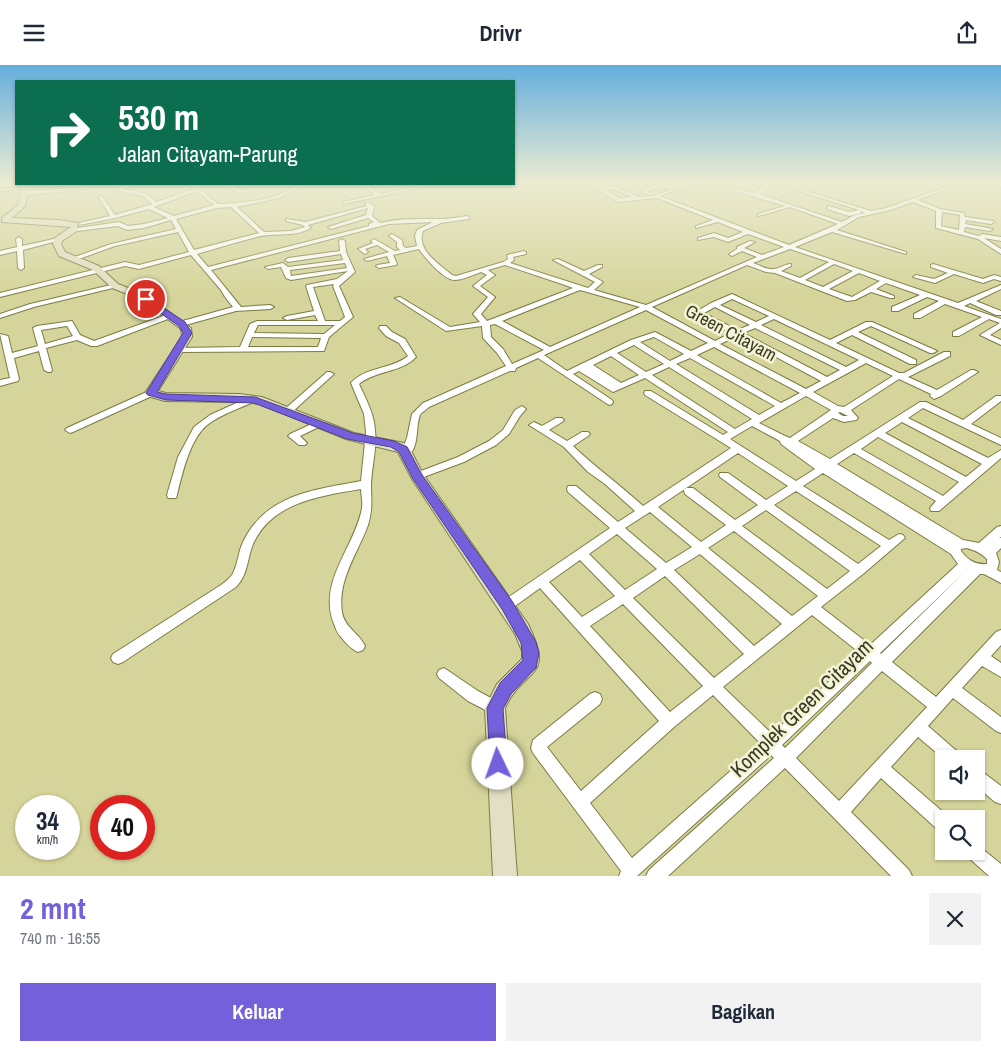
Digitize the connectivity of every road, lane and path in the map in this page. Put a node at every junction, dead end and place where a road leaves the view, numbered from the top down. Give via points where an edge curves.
1 (5, 221) edge
2 (96, 221) edge
3 (100, 221) edge
4 (164, 221) edge
5 (174, 221) edge
6 (249, 221) edge
7 (317, 221) edge
8 (352, 221) edge
9 (375, 221) edge
10 (395, 221) edge
11 (440, 221) edge
12 (717, 221) joint
13 (836, 221) edge
14 (847, 221) edge
15 (938, 221) edge
16 (963, 221) edge
17 (983, 221) edge
18 (991, 222) dead end
19 (843, 223) junction
20 (305, 224) junction
21 (104, 227) junction
22 (144, 227) junction
23 (331, 227) dead end
24 (698, 227) dead end
25 (73, 228) junction
26 (990, 229) dead end
27 (179, 230) junction
28 (832, 230) junction
29 (964, 230) junction
30 (277, 232) junction
31 (748, 232) junction
32 (263, 234) junction
33 (152, 235) junction
34 (392, 236) dead end
35 (19, 239) dead end
36 (328, 239) junction
37 (700, 239) dead end
38 (1001, 239) edge
39 (58, 240) junction
40 (342, 241) dead end
41 (752, 242) dead end
42 (321, 244) dead end
43 (992, 245) junction
44 (1001, 246) edge
45 (420, 247) junction
46 (789, 247) junction
47 (20, 249) junction
48 (742, 249) junction
49 (365, 251) dead end
50 (406, 251) junction
51 (192, 252) junction
52 (343, 252) junction
53 (1001, 252) edge
54 (0, 253) edge
55 (524, 253) dead end
56 (904, 253) dead end
57 (392, 254) junction
58 (732, 254) dead end
59 (324, 255) junction
60 (762, 257) junction
61 (74, 259) junction
62 (367, 259) dead end
63 (288, 260) dead end
64 (556, 260) dead end
65 (347, 261) junction
66 (834, 262) junction
67 (505, 263) junction
68 (747, 263) junction
69 (788, 265) dead end
70 (379, 266) dead end
71 (600, 266) dead end
72 (933, 266) dead end
73 (268, 267) dead end
74 (21, 268) dead end
75 (207, 269) junction
76 (286, 269) junction
77 (351, 269) junction
78 (482, 270) junction
79 (99, 271) junction
80 (776, 271) junction
81 (858, 271) junction
82 (585, 273) junction
83 (952, 273) junction
84 (916, 277) dead end
85 (340, 281) junction
86 (799, 281) junction
87 (885, 281) junction
88 (1000, 284) edge
89 (115, 286) junction
90 (578, 288) junction
91 (870, 289) junction
92 (589, 290) junction
93 (823, 290) junction
94 (987, 294) junction
95 (0, 295) edge
96 (926, 295) junction
97 (892, 297) dead end
98 (398, 298) dead end
99 (1001, 299) edge
100 (945, 301) junction
101 (970, 301) junction
102 (713, 304) junction
103 (958, 306) junction
104 (270, 307) dead end
105 (646, 307) junction
106 (237, 309) junction
107 (895, 309) dead end
108 (318, 312) junction
109 (0, 316) edge
110 (917, 316) dead end
111 (169, 317) junction
112 (777, 317) junction
113 (989, 317) junction
114 (1000, 317) edge
115 (271, 321) junction
116 (496, 321) junction
117 (322, 323) junction
118 (344, 323) junction
119 (182, 324) junction
120 (482, 324) junction
121 (755, 325) junction
122 (1001, 325) edge
123 (383, 328) dead end
124 (851, 332) junction
125 (736, 333) junction
126 (956, 334) dead end
127 (250, 335) junction
128 (0, 336) edge
129 (326, 336) junction
130 (76, 337) junction
131 (840, 338) junction
132 (634, 342) junction
133 (831, 342) junction
134 (1001, 343) edge
135 (713, 344) junction
136 (42, 347) junction
137 (178, 350) junction
138 (243, 350) junction
139 (550, 350) junction
140 (933, 351) dead end
141 (612, 353) junction
142 (691, 354) junction
143 (947, 354) dead end
144 (538, 355) junction
145 (9, 357) junction
146 (866, 359) junction
147 (913, 362) dead end
148 (669, 364) junction
149 (584, 366) junction
150 (512, 369) junction
151 (48, 370) dead end
152 (848, 370) junction
153 (974, 372) dead end
154 (330, 374) dead end
155 (567, 374) junction
156 (646, 374) junction
157 (902, 376) junction
158 (828, 381) junction
159 (0, 383) edge
160 (151, 393) junction
161 (648, 393) dead end
162 (806, 393) junction
163 (938, 394) junction
164 (999, 398) dead end
165 (252, 399) junction
166 (609, 402) dead end
167 (923, 404) junction
168 (782, 407) junction
169 (522, 409) dead end
170 (288, 411) junction
171 (840, 413) junction
172 (902, 418) junction
173 (559, 420) dead end
174 (756, 421) junction
175 (318, 424) junction
176 (964, 424) junction
177 (70, 430) dead end
178 (735, 433) junction
179 (878, 433) junction
180 (585, 434) dead end
181 (724, 439) junction
182 (1001, 442) edge
183 (302, 443) dead end
184 (392, 443) junction
185 (790, 444) junction
186 (568, 445) junction
187 (738, 448) junction
188 (854, 449) junction
189 (1001, 453) edge
190 (989, 463) junction
191 (827, 467) junction
192 (724, 475) dead end
193 (417, 476) junction
194 (967, 482) junction
195 (366, 484) junction
196 (797, 485) junction
197 (572, 489) dead end
198 (689, 491) dead end
199 (172, 495) dead end
200 (767, 505) junction
201 (646, 509) junction
202 (735, 525) junction
203 (619, 527) junction
204 (1001, 530) edge
205 (1001, 542) edge
206 (958, 547) junction
207 (700, 548) junction
208 (581, 554) junction
209 (985, 562) edge
210 (666, 569) junction
211 (859, 571) junction
212 (1001, 579) edge
213 (541, 581) junction
214 (827, 596) junction
215 (624, 597) junction
216 (507, 605) junction
217 (813, 608) junction
218 (792, 624) junction
219 (580, 625) junction
220 (1001, 636) edge
221 (358, 646) dead end
222 (754, 654) junction
223 (875, 657) junction
224 (981, 657) junction
225 (118, 658) dead end
226 (1001, 671) edge
227 (444, 674) dead end
228 (714, 687) junction
229 (952, 689) junction
230 (595, 699) dead end
231 (937, 706) junction
232 (495, 708) junction
233 (670, 722) junction
234 (1001, 726) edge
235 (917, 727) junction
236 (771, 745) junction
237 (944, 750) edge
238 (784, 759) junction
239 (880, 767) junction
240 (985, 784) edge
241 (1001, 797) edge
242 (579, 803) junction
243 (839, 813) junction
244 (935, 816) edge
245 (984, 860) edge
246 (629, 873) edge
247 (1001, 875) edge
248 (505, 876) edge
249 (655, 876) edge
250 (903, 876) edge

1 - 25 street via 59,222
2 - 25 street
3 - 21 street
4 - 22 street
5 - 27 street
6 - 32 street
7 - 20 street
8 - 23 street
9 - 36 street via 378,223
10 - 36 street
11 - 45 street via 420,229 417,238
12 - 24 street
12 - 31 street
13 - 19 street
14 - 19 street
15 - 29 street via 938,227
16 - 29 street
17 - 18 street
19 - 28 street
20 - 30 street via 285,222 287,228
20 - 30 street via 308,228 293,234
21 - 22 street via 118,224 128,228
21 - 25 street
22 - 33 street
25 - 39 street
26 - 29 street
27 - 33 street
27 - 51 street
28 - 46 street
28 - 56 street
29 - 38 street
29 - 43 street
30 - 32 street
31 - 37 street via 731,241 714,235
31 - 46 street
32 - 51 street
33 - 61 street
34 - 50 street
35 - 47 street
36 - 75 street
39 - 47 street
39 - 61 street via 62,253
40 - 52 street
41 - 48 street via 739,248
42 - 59 street
43 - 44 street
43 - 53 street
45 - 50 street
45 - 78 street via 452,278
46 - 60 street
46 - 66 street
47 - 54 street
47 - 74 street
48 - 58 street
48 - 60 street
49 - 57 street via 361,249 376,242
50 - 57 street
51 - 75 street
51 - 79 street via 140,267 125,263
52 - 59 street
52 - 65 street
55 - 67 street via 509,256 511,260
57 - 62 street
57 - 70 street via 394,264
59 - 63 street via 303,254
60 - 68 street
61 - 79 street
64 - 82 street
65 - 76 street
65 - 77 street
66 - 81 street
66 - 86 street
67 - 78 street
67 - 90 street
68 - 80 street
68 - 105 street
69 - 80 street
71 - 82 street
72 - 83 street
73 - 76 street via 283,265
75 - 106 street
76 - 77 street via 291,278
77 - 85 street via 350,274
78 - 120 street via 492,275 476,286 492,297 477,314
79 - 89 street
79 - 95 street
80 - 86 street
81 - 87 street
81 - 93 street
82 - 92 street via 601,283
83 - 84 street via 935,281
83 - 88 street via 983,281 994,277
85 - 108 street via 309,285
85 - 118 street via 336,286 349,317
86 - 93 street
87 - 91 street
87 - 96 street
88 - 94 street
89 - 109 street via 32,305
89 - 111 street via 142,297
90 - 92 street
90 - 116 street
91 - 93 street via 851,299
91 - 97 street
92 - 105 street
94 - 99 street
94 - 101 street
96 - 100 street
96 - 107 street
98 - 120 street via 449,329
100 - 103 street
100 - 110 street
101 - 103 street
101 - 114 street
102 - 112 street via 732,296
102 - 121 street
102 - 125 street via 698,314
103 - 113 street
104 - 106 street
105 - 135 street, Green Citayam
105 - 139 street
106 - 119 street
108 - 115 street
108 - 117 street
111 - 119 street
111 - 130 street via 96,344
112 - 121 street
112 - 131 street via 794,320
112 - 133 street
113 - 114 street
113 - 126 street
115 - 117 street
115 - 127 street via 255,323
116 - 120 street
116 - 139 street
117 - 118 street
118 - 129 street
119 - 137 street via 188,333
120 - 150 street via 486,338
121 - 125 street
121 - 152 street
122 - 134 street via 984,335
123 - 184 street via 402,341 412,357 370,373 355,383 368,414 371,431
124 - 131 street
124 - 140 street via 868,324 876,325
124 - 147 street
125 - 135 street
125 - 158 street
127 - 129 street
127 - 138 street
128 - 145 street via 4,336
129 - 138 street via 318,351
130 - 136 street
130 - 136 street via 69,323 38,328
131 - 133 street
132 - 141 street
132 - 142 street via 655,334
132 - 148 street
133 - 146 street
135 - 142 street
135 - 162 street, Green Citayam
136 - 145 street
136 - 151 street
137 - 138 street
137 - 160 street
139 - 144 street
141 - 149 street
141 - 156 street
142 - 148 street
142 - 168 street
143 - 157 street
144 - 150 street
144 - 155 street
145 - 159 street via 15,379
146 - 152 street
146 - 157 street
148 - 156 street
148 - 174 street
149 - 155 street
149 - 156 street via 613,389
150 - 184 street via 420,409
152 - 158 street
153 - 163 street
154 - 170 street
155 - 166 street
156 - 178 street
157 - 163 street
157 - 171 street
158 - 162 street
160 - 165 street via 166,397
160 - 177 street
161 - 181 street
162 - 168 street
162 - 171 street, Green Citayam
163 - 167 street
164 - 176 street
165 - 170 street
165 - 199 street via 208,420 197,429 177,472
167 - 172 street
167 - 176 street
168 - 174 street
169 - 193 street via 516,413 511,427 493,442
170 - 175 street
171 - 185 street
172 - 179 street
172 - 190 street
173 - 186 street via 538,428
174 - 178 street
174 - 185 street
175 - 183 street via 293,436
175 - 184 street via 351,436
176 - 182 street
178 - 181 street
179 - 188 street
179 - 194 street
180 - 186 street
181 - 187 street
184 - 193 street
184 - 195 street
185 - 191 street
186 - 201 street via 592,470
187 - 196 street
187 - 201 street
188 - 191 street
188 - 194 street via 939,505
189 - 190 street
190 - 194 street
191 - 196 street
191 - 206 street
192 - 200 street
193 - 216 street
195 - 221 street via 367,507 342,567 334,598 337,621 348,638
195 - 225 street via 301,498 268,514 257,525 236,579
196 - 200 street
196 - 211 street via 894,542
197 - 203 street
198 - 202 street
200 - 202 street
200 - 211 street
201 - 203 street
201 - 207 street
202 - 207 street
202 - 214 street
203 - 208 street
203 - 210 street
204 - 209 street
205 - 209 street
206 - 209 street via 967,543
206 - 209 street via 958,557
207 - 210 street
207 - 218 street
208 - 213 street
208 - 215 street
209 - 212 street
209 - 223 street, Komplek Green Citayam
210 - 215 street
210 - 222 street
211 - 214 street
213 - 216 street
213 - 219 street
214 - 217 street
215 - 219 street
215 - 228 street
216 - 232 street via 532,653 530,663 505,689
217 - 218 street
217 - 223 street
218 - 222 street
219 - 233 street
220 - 224 street
222 - 228 street
223 - 231 street
223 - 236 street
223 - 238 street, Komplek Green Citayam
224 - 226 street
224 - 229 street
227 - 232 street
228 - 233 street
228 - 236 street
229 - 231 street
229 - 234 street
230 - 242 street via 538,745
231 - 235 street
232 - 248 street
233 - 242 street
235 - 237 street
235 - 239 street
236 - 238 street
236 - 246 street
238 - 243 street
238 - 249 street, Komplek Green Citayam
239 - 243 street
239 - 244 street
240 - 241 street
242 - 246 street
243 - 250 street
245 - 247 street

